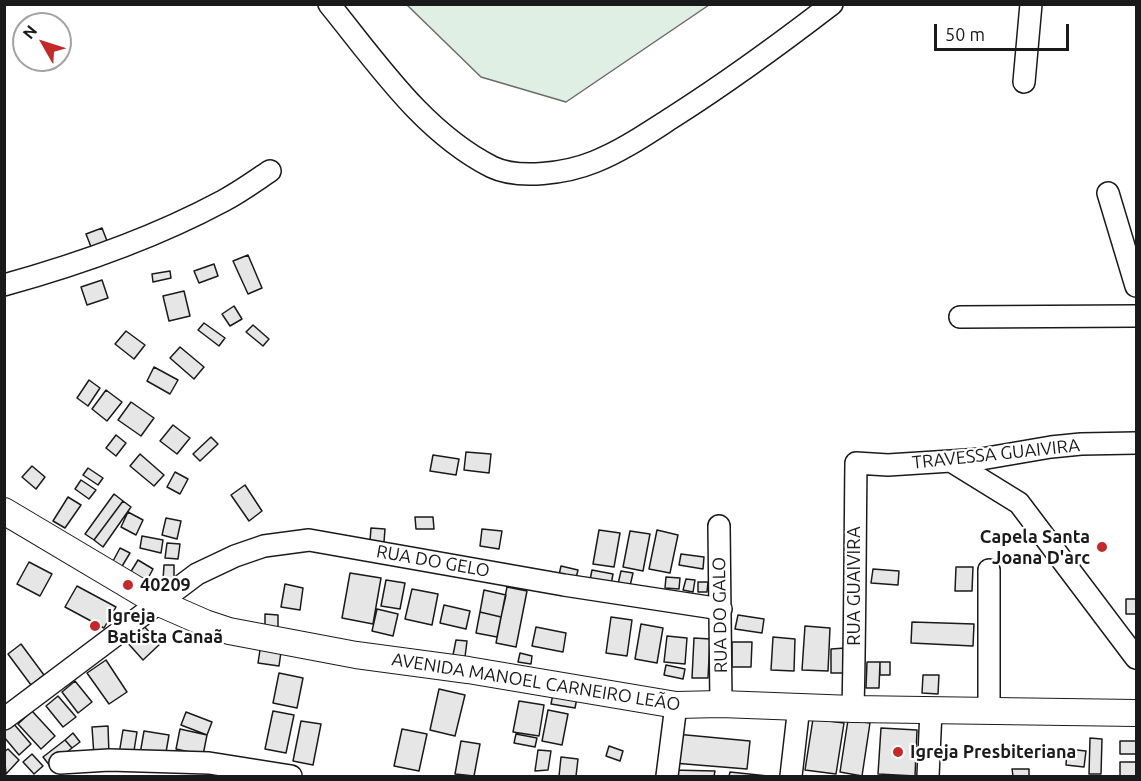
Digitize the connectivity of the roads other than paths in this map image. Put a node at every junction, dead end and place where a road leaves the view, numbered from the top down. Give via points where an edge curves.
1 (329, 4) edge
2 (832, 4) edge
3 (1031, 4) edge
4 (1024, 82) dead end
5 (270, 171) dead end
6 (1108, 193) dead end
7 (4, 285) edge
8 (1137, 286) edge
9 (1137, 316) edge
10 (960, 317) dead end
11 (1137, 444) edge
12 (951, 461) junction
13 (856, 463) joint
14 (4, 511) edge
15 (719, 526) dead end
16 (989, 570) dead end
17 (158, 602) junction
18 (721, 609) junction
19 (1137, 658) edge
20 (721, 704) junction
21 (676, 705) junction
22 (799, 706) junction
23 (853, 709) junction
24 (931, 711) junction
25 (989, 711) junction
26 (1137, 713) edge
27 (4, 719) edge
28 (60, 763) dead end
29 (152, 769) edge
30 (291, 777) edge
31 (667, 777) edge
32 (791, 777) edge
33 (928, 777) edge

1 - 2 street via 412,105 438,130 495,168 521,174 593,163 631,144 753,64
3 - 4 street
5 - 7 street via 177,225 57,270
6 - 8 street
9 - 10 street
11 - 12 street, TRAVESSA GUAIVIRA via 1081,444
12 - 13 street, TRAVESSA GUAIVIRA
12 - 19 street via 1019,504
13 - 23 street, RUA GUAIVIRA
14 - 17 main road, AVENIDA MANOEL CARNEIRO LEÃO
15 - 18 street, RUA DO GALO
16 - 25 street
17 - 18 street, RUA DO GELO via 197,574 235,556 264,546 309,540
17 - 21 main road, AVENIDA MANOEL CARNEIRO LEÃO via 205,623 257,636
17 - 27 street, RUA DO GELO
18 - 20 street, RUA DO GALO
20 - 21 main road, AVENIDA MANOEL CARNEIRO LEÃO
20 - 22 main road, AVENIDA MANOEL CARNEIRO LEÃO
21 - 31 street
22 - 23 main road, AVENIDA MANOEL CARNEIRO LEÃO
22 - 32 street
23 - 24 main road, AVENIDA MANOEL CARNEIRO LEÃO
24 - 25 main road, AVENIDA MANOEL CARNEIRO LEÃO
24 - 33 street
25 - 26 main road, AVENIDA MANOEL CARNEIRO LEÃO
28 - 29 street via 109,760
29 - 30 street via 209,763

